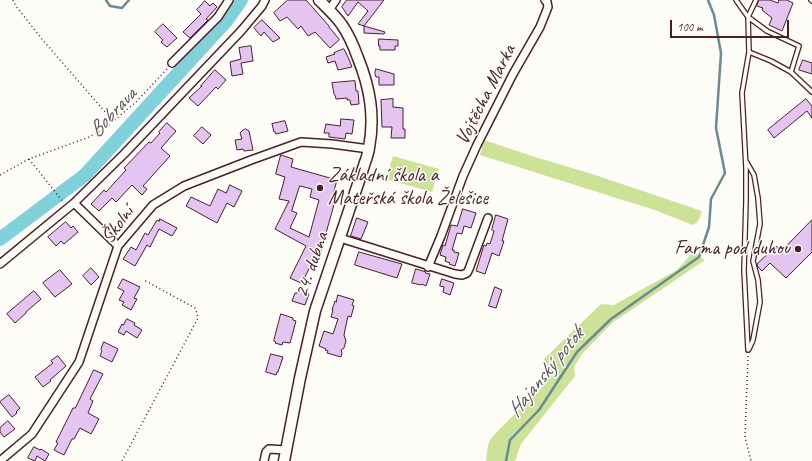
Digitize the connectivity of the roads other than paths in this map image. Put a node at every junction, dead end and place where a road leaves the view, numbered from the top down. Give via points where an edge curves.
1 (229, 0) edge
2 (265, 0) edge
3 (319, 0) edge
4 (336, 0) edge
5 (736, 0) edge
6 (756, 0) edge
7 (548, 2) edge
8 (329, 10) junction
9 (748, 17) junction
10 (749, 52) junction
11 (172, 63) road end
12 (791, 72) junction
13 (812, 92) edge
14 (369, 149) junction
15 (745, 160) junction
16 (74, 203) junction
17 (488, 218) dead end
18 (340, 238) junction
19 (118, 246) junction
20 (0, 264) edge
21 (428, 267) junction
22 (286, 450) junction
23 (0, 461) edge
24 (264, 461) edge
25 (284, 461) edge

1 - 11 street via 218,17
2 - 16 street via 241,31
3 - 8 main road, 24. dubna
4 - 8 street
5 - 9 lane
6 - 9 lane
7 - 21 street, Vojtěcha Marka via 540,27 477,144
8 - 14 main road, 24. dubna via 342,25 364,73 372,113
9 - 10 lane
9 - 12 lane via 767,31 799,46
10 - 12 lane
10 - 15 lane via 742,93
12 - 13 lane
14 - 18 main road, 24. dubna
14 - 19 street, Školní via 301,142 251,160 184,186 153,205
15 - 15 lane via 744,270 748,350 753,340 760,302 753,261 760,224 754,175
16 - 19 street
16 - 20 street
17 - 21 street via 466,273 455,274
18 - 21 street
18 - 22 main road, 24. dubna via 315,311
19 - 23 street, Školní via 79,362 32,434
22 - 24 street via 269,449
22 - 25 main road, 24. dubna

